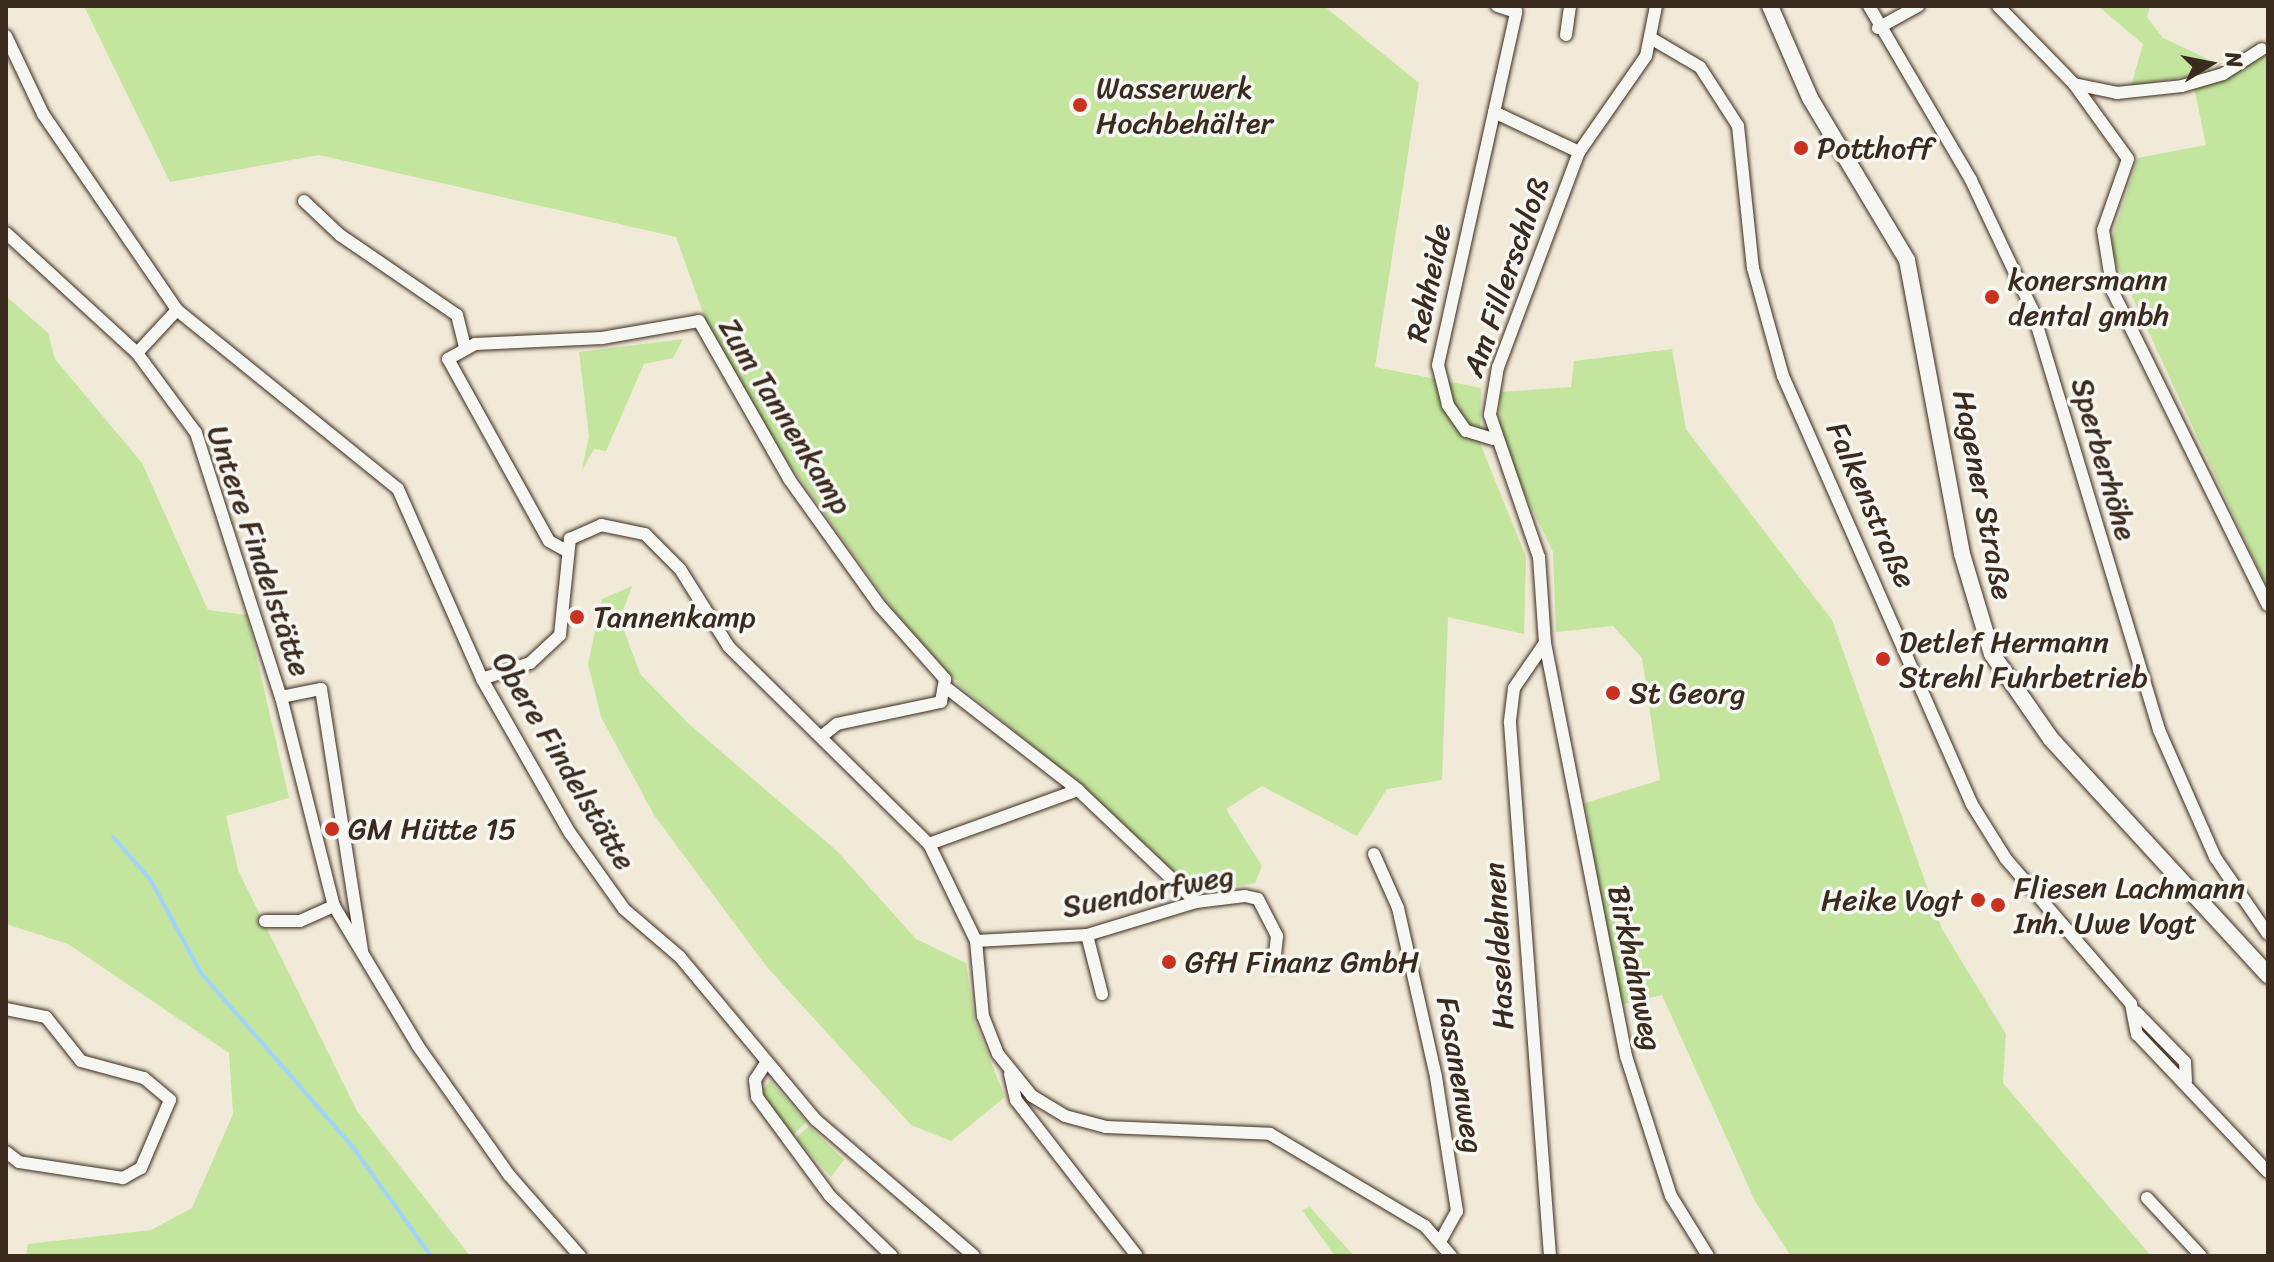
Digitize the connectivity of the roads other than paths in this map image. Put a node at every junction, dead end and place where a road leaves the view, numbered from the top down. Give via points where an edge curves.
1 (1497, 6) edge
2 (1570, 6) edge
3 (1656, 6) edge
4 (1770, 6) edge
5 (1869, 6) edge
6 (1918, 6) edge
7 (1998, 6) edge
8 (1517, 9) edge
9 (1878, 28) junction
10 (1566, 35) dead end
11 (6, 36) edge
12 (1654, 40) junction
13 (2262, 49) dead end
14 (2074, 84) junction
15 (1494, 112) junction
16 (1579, 152) junction
17 (304, 201) dead end
18 (6, 233) edge
19 (177, 310) junction
20 (465, 346) junction
21 (137, 353) junction
22 (1493, 439) junction
23 (565, 550) junction
24 (2268, 605) edge
25 (1545, 643) junction
26 (1554, 677) joint
27 (482, 679) junction
28 (948, 689) junction
29 (281, 697) junction
30 (822, 736) junction
31 (1078, 790) junction
32 (929, 844) junction
33 (1374, 854) dead end
34 (1196, 902) junction
35 (334, 906) junction
36 (265, 921) dead end
37 (2268, 934) edge
38 (1087, 935) junction
39 (976, 941) junction
40 (363, 959) junction
41 (1274, 966) dead end
42 (2268, 975) edge
43 (1102, 994) dead end
44 (6, 1009) edge
45 (766, 1063) junction
46 (1010, 1074) junction
47 (6, 1152) edge
48 (2268, 1172) edge
49 (2147, 1198) dead end
50 (1441, 1240) junction
51 (580, 1256) edge
52 (892, 1256) edge
53 (974, 1256) edge
54 (1137, 1256) edge
55 (1451, 1256) edge
56 (1550, 1256) edge
57 (1708, 1256) edge
58 (2201, 1256) edge

1 - 8 street, Rehheide
2 - 10 street
3 - 12 street
4 - 42 main road, Hagener Straße via 1810,98 1907,260 1964,566 1992,654 2051,739
5 - 9 street, Sperberhöhe
6 - 9 street
7 - 14 street
8 - 15 street, Rehheide
9 - 37 street, Sperberhöhe via 1971,180 2032,309 2159,730 2215,857
11 - 19 street, Obere Findelstätte via 93,193
12 - 16 street, Am Fillerschloß
12 - 48 street, Falkenstraße via 1700,67 1738,126 1753,268 1783,376 1971,803 2006,859 2136,1012 2137,1034
13 - 14 street via 2223,74 2182,86 2117,93
14 - 24 street via 2128,159 2103,230 2113,292
15 - 16 street
15 - 22 street, Rehheide via 1438,365 1448,405 1466,431
16 - 22 street, Am Fillerschloß via 1498,367
17 - 20 street via 340,235 457,315
18 - 21 street, Untere Findelstätte
19 - 21 street
19 - 27 street, Obere Findelstätte via 398,489
20 - 23 street via 448,359 449,371 549,541
20 - 28 street, Zum Tannenkamp via 602,338 699,321 789,479
21 - 29 street, Untere Findelstätte via 196,433
22 - 25 street, Am Fillerschloß via 1539,557
23 - 27 street via 560,635 530,663
23 - 30 street via 584,530 601,525 645,534 680,569 729,647
25 - 26 street, Am Fillerschloß
25 - 56 street, Haseldehnen via 1514,688 1510,723
26 - 57 street, Birkhahnweg via 1626,1056 1671,1196
27 - 45 street, Obere Findelstätte via 598,877 719,999
28 - 30 street via 941,702 837,724
28 - 31 street, Zum Tannenkamp
29 - 35 street, Untere Findelstätte
29 - 40 street, Untere Findelstätte via 321,689
30 - 32 street
31 - 32 street
31 - 34 street, Zum Tannenkamp
32 - 39 street
33 - 50 street, Fasanenweg via 1402,921 1436,1077 1457,1211
34 - 38 street, Suendorfweg
34 - 41 street, Suendorfweg via 1258,899 1277,936
35 - 36 street via 300,921
35 - 40 street, Untere Findelstätte
38 - 39 street, Suendorfweg
38 - 43 street
39 - 46 street via 983,1016
40 - 51 street, Untere Findelstätte via 509,1175
44 - 47 street via 46,1017 81,1061 144,1078 170,1100 141,1168 123,1178 19,1162
45 - 52 street via 755,1080 757,1097 830,1196
45 - 53 street, Obere Findelstätte via 816,1120
46 - 50 street via 1065,1116 1106,1127 1270,1134
46 - 54 street via 1016,1100
49 - 58 street
50 - 55 street

